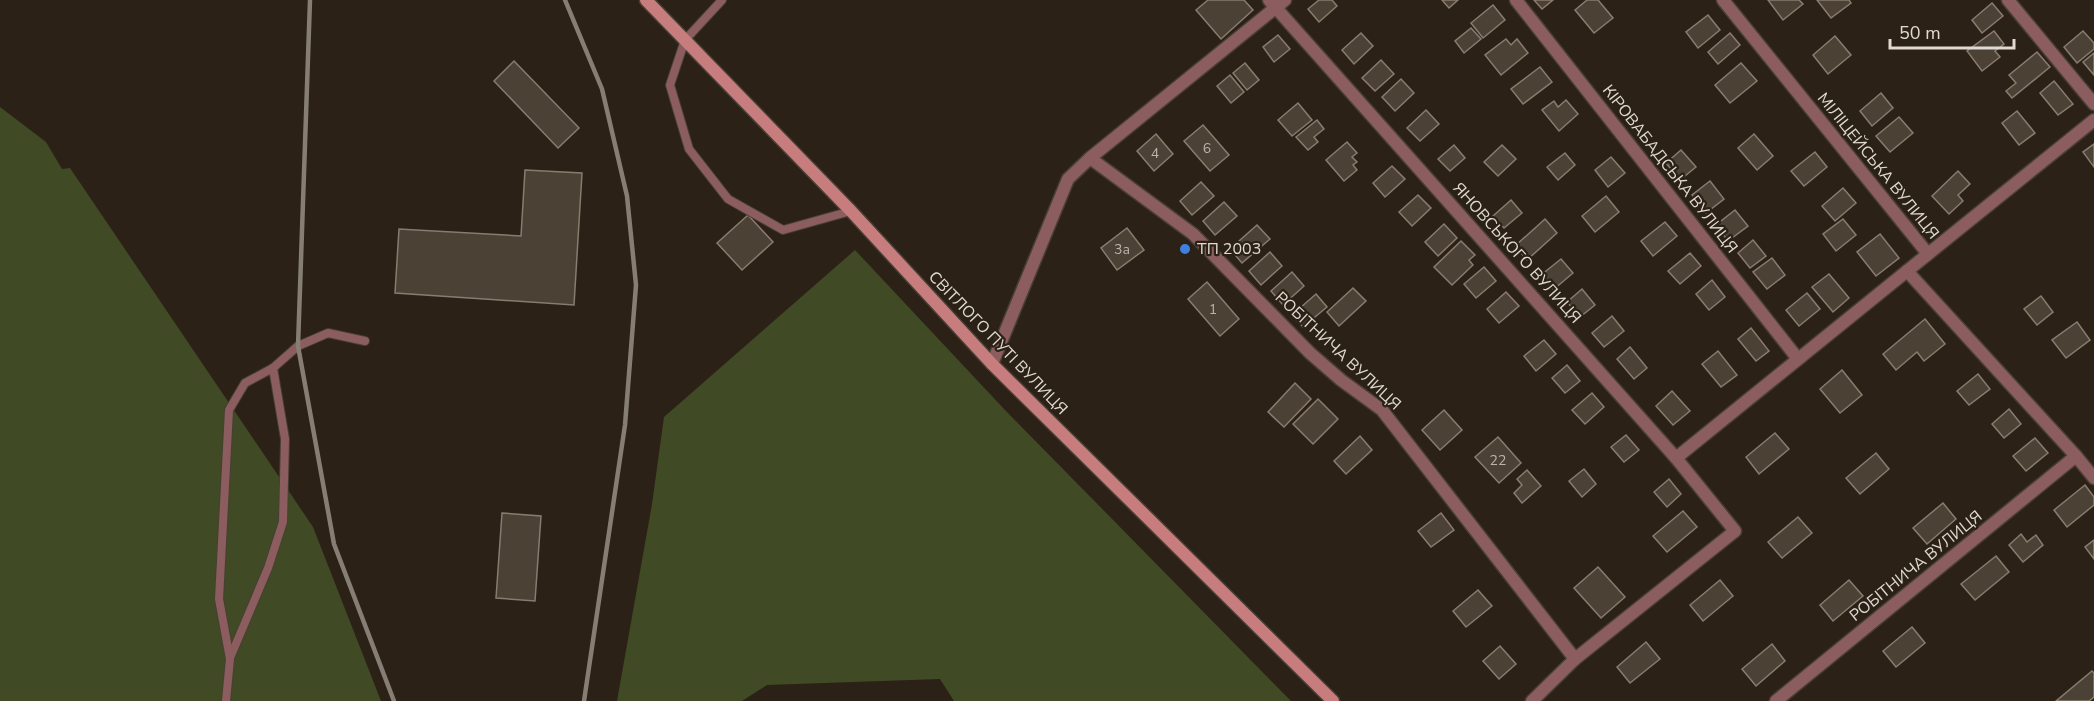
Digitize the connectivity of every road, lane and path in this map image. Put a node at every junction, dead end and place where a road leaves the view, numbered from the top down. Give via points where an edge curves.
1 (646, 0) edge
2 (722, 0) edge
3 (1516, 0) edge
4 (1723, 0) edge
5 (2008, 0) edge
6 (1277, 2) edge
7 (685, 40) junction
8 (2094, 104) edge
9 (2094, 120) edge
10 (1090, 158) junction
11 (851, 212) junction
12 (1928, 254) junction
13 (1907, 271) junction
14 (365, 341) dead end
15 (1798, 359) junction
16 (992, 364) junction
17 (273, 368) junction
18 (2076, 456) junction
19 (1676, 458) junction
20 (2094, 478) edge
21 (230, 659) junction
22 (1575, 659) junction
23 (226, 701) edge
24 (1333, 701) edge
25 (1532, 701) edge
26 (1776, 701) edge

1 - 7 main road, СВІТЛОГО ПУТІ ВУЛИЦЯ
2 - 7 lane
3 - 15 street, КІРОВАБАДСЬКА ВУЛИЦЯ
4 - 12 street, МІЛІЦЕЙСЬКА ВУЛИЦЯ
5 - 8 street
6 - 10 street
6 - 19 street, ЯНОВСЬКОГО ВУЛИЦЯ
7 - 11 main road, СВІТЛОГО ПУТІ ВУЛИЦЯ
7 - 11 lane via 670,85 689,148 728,199 783,230
9 - 12 street
10 - 16 street via 1068,179
10 - 22 street, РОБІТНИЧА ВУЛИЦЯ via 1193,234 1310,353 1382,410
11 - 16 main road, СВІТЛОГО ПУТІ ВУЛИЦЯ
12 - 13 street, МІЛІЦЕЙСЬКА ВУЛИЦЯ
13 - 15 street
13 - 18 street
14 - 17 lane via 328,333 298,346
15 - 19 street
16 - 24 main road, СВІТЛОГО ПУТІ ВУЛИЦЯ
17 - 21 lane via 285,439 283,522
17 - 21 lane via 245,383 229,410 219,599
18 - 20 street
18 - 26 street, РОБІТНИЧА ВУЛИЦЯ
19 - 22 street, ЯНОВСЬКОГО ВУЛИЦЯ via 1735,531
21 - 23 lane
22 - 25 street

